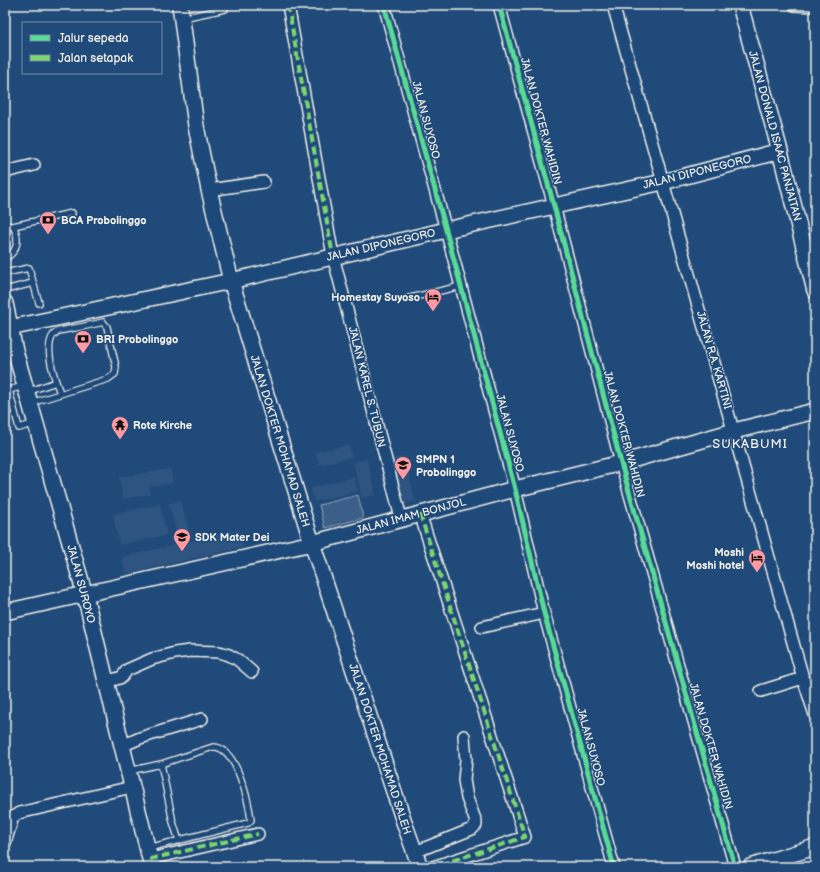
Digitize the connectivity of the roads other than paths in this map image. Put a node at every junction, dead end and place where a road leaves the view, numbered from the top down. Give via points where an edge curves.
1 (288, 5) edge
2 (384, 5) edge
3 (499, 5) edge
4 (613, 5) edge
5 (740, 5) edge
6 (794, 5) edge
7 (815, 6) edge
8 (225, 9) dead end
9 (181, 12) edge
10 (780, 151) junction
11 (34, 165) dead end
12 (5, 172) edge
13 (264, 182) dead end
14 (662, 182) junction
15 (209, 190) junction
16 (554, 206) junction
17 (72, 213) dead end
18 (5, 225) edge
19 (13, 226) junction
20 (446, 230) junction
21 (334, 256) junction
22 (5, 258) edge
23 (5, 274) edge
24 (230, 281) junction
25 (33, 283) junction
26 (461, 286) junction
27 (5, 290) edge
28 (815, 291) edge
29 (406, 299) dead end
30 (5, 303) edge
31 (39, 303) dead end
32 (7, 324) edge
33 (56, 382) junction
34 (60, 393) junction
35 (27, 394) junction
36 (815, 412) edge
37 (36, 423) junction
38 (734, 431) junction
39 (621, 463) junction
40 (515, 489) junction
41 (420, 514) junction
42 (401, 518) junction
43 (312, 542) junction
44 (85, 595) junction
45 (5, 612) edge
46 (544, 613) junction
47 (482, 627) dead end
48 (252, 672) dead end
49 (803, 678) junction
50 (106, 681) junction
51 (761, 691) dead end
52 (814, 708) edge
53 (202, 719) dead end
54 (464, 736) dead end
55 (122, 746) junction
56 (161, 764) junction
57 (128, 771) junction
58 (132, 787) junction
59 (7, 829) edge
60 (258, 834) dead end
61 (179, 841) junction
62 (5, 843) edge
63 (815, 847) edge
64 (415, 852) junction
65 (150, 858) edge
66 (420, 867) edge
67 (433, 867) edge
68 (614, 867) edge
69 (735, 867) edge
70 (750, 867) edge

1 - 21 street, JALAN KAREL S. TUBUN
2 - 20 street, JALAN SUYOSO
3 - 16 street, JALAN DOKTER WAHIDIN
4 - 14 street, JALAN R.A. KARTINI
5 - 10 main road, JALAN DONALD ISAAC PANJAITAN
6 - 7 street
8 - 9 lane
9 - 15 main road, JALAN DOKTER MOHAMAD SALEH via 196,126
10 - 14 main road, JALAN DIPONEGORO
10 - 28 main road, JALAN DONALD ISAAC PANJAITAN
11 - 12 street
13 - 15 street
14 - 16 main road, JALAN DIPONEGORO
14 - 38 street, JALAN R.A. KARTINI
15 - 24 main road, JALAN DOKTER MOHAMAD SALEH
16 - 20 main road, JALAN DIPONEGORO
16 - 39 street, JALAN DOKTER WAHIDIN
17 - 19 lane
18 - 19 lane
19 - 22 lane via 16,231 15,250
20 - 21 main road, JALAN DIPONEGORO
20 - 26 street, JALAN SUYOSO
21 - 24 main road, JALAN DIPONEGORO
21 - 42 street, JALAN KAREL S. TUBUN
23 - 25 lane via 29,268
24 - 32 main road, JALAN DIPONEGORO
24 - 43 main road, JALAN DOKTER MOHAMAD SALEH
25 - 27 lane
25 - 31 lane
26 - 29 lane
26 - 40 street, JALAN SUYOSO
30 - 32 main road, JALAN SUROYO
32 - 35 main road, JALAN SUROYO
33 - 34 lane
33 - 34 lane via 49,348 51,339 57,332 103,322 107,327 116,374 82,388
33 - 35 lane
34 - 35 lane
35 - 37 main road, JALAN SUROYO
35 - 37 lane via 10,390 19,428
36 - 38 main road, JALAN IMAM BONJOL
37 - 44 main road, JALAN SUROYO
38 - 39 main road, JALAN IMAM BONJOL
38 - 49 street, JALAN R.A. KARTINI
39 - 40 main road, JALAN IMAM BONJOL
39 - 69 street, JALAN DOKTER WAHIDIN
40 - 41 main road, JALAN IMAM BONJOL
40 - 46 street, JALAN SUYOSO
41 - 42 main road, JALAN IMAM BONJOL
41 - 67 street via 525,837
42 - 43 main road, JALAN IMAM BONJOL
43 - 44 main road, JALAN IMAM BONJOL
43 - 64 main road, JALAN DOKTER MOHAMAD SALEH
44 - 45 main road, JALAN IMAM BONJOL
44 - 50 main road, JALAN SUROYO
46 - 47 street
46 - 68 street, JALAN SUYOSO
48 - 50 street via 229,655 190,651 152,659 127,670 122,677
49 - 51 street
49 - 52 street, JALAN R.A. KARTINI
50 - 55 main road, JALAN SUROYO
53 - 55 street
54 - 64 street via 464,780 476,825 472,829
55 - 57 main road, JALAN SUROYO
56 - 57 lane
56 - 61 lane
56 - 61 lane via 218,747 224,750 238,772 247,797 251,820 248,823
57 - 58 main road, JALAN SUROYO
58 - 59 street via 19,813 12,817
58 - 65 main road, JALAN SUROYO
59 - 62 street
60 - 65 street
61 - 65 lane
63 - 70 main road
64 - 66 main road, JALAN DOKTER MOHAMAD SALEH

